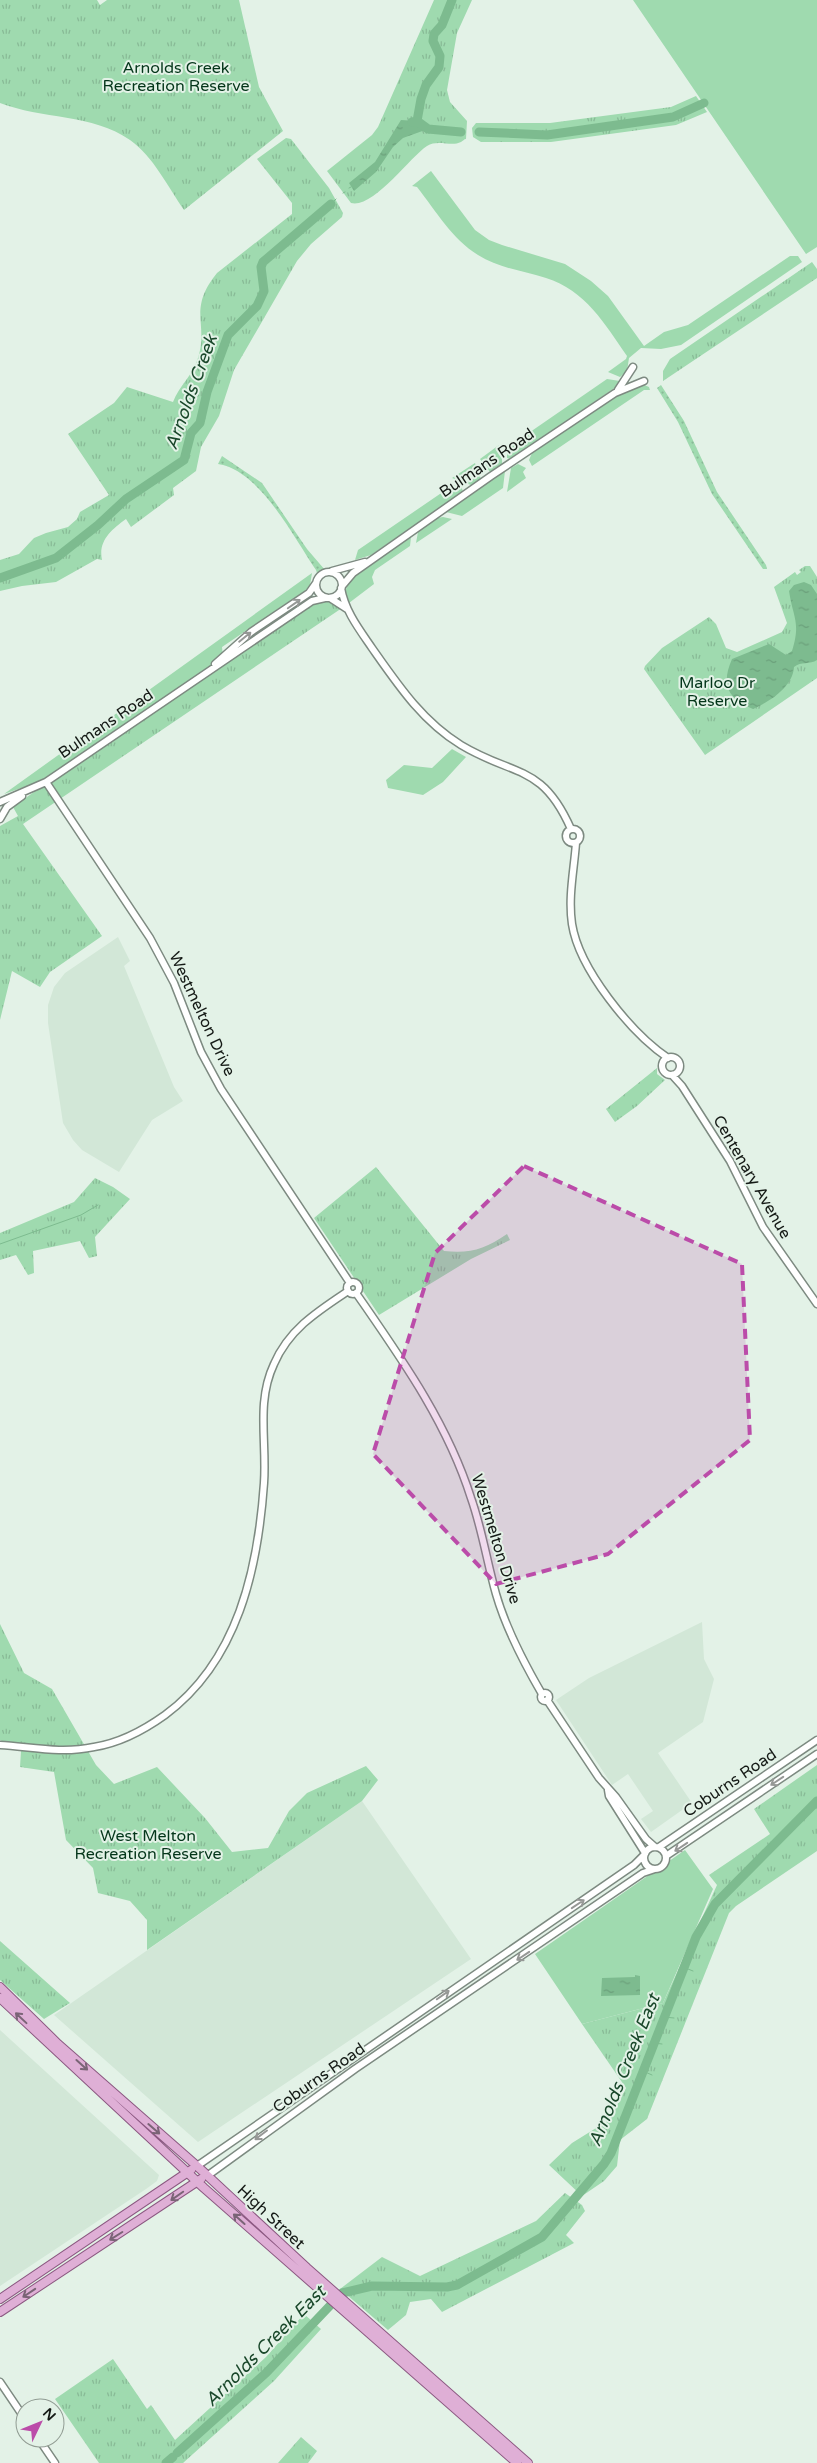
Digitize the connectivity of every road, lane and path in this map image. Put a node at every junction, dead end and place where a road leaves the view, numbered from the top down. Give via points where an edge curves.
1 (633, 367) dead end
2 (644, 381) dead end
3 (616, 393) junction
4 (375, 557) junction
5 (332, 571) junction
6 (316, 583) junction
7 (341, 587) junction
8 (328, 598) junction
9 (347, 609) junction
10 (196, 679) junction
11 (46, 782) junction
12 (29, 791) junction
13 (0, 802) edge
14 (0, 819) edge
15 (571, 829) junction
16 (576, 843) junction
17 (666, 1061) junction
18 (675, 1073) junction
19 (350, 1283) junction
20 (348, 1291) junction
21 (356, 1293) junction
22 (817, 1304) edge
23 (817, 1740) edge
24 (0, 1745) edge
25 (817, 1754) edge
26 (608, 1790) junction
27 (657, 1847) junction
28 (645, 1853) junction
29 (666, 1856) junction
30 (655, 1869) junction
31 (538, 1930) junction
32 (545, 1940) junction
33 (0, 1987) edge
34 (0, 1998) edge
35 (403, 2023) junction
36 (409, 2032) junction
37 (197, 2166) junction
38 (188, 2173) junction
39 (207, 2176) junction
40 (198, 2182) junction
41 (297, 2265) junction
42 (48, 2266) junction
43 (53, 2277) junction
44 (0, 2299) edge
45 (0, 2312) edge
46 (0, 2382) edge
47 (15, 2404) edge
48 (466, 2413) junction
49 (45, 2448) edge
50 (55, 2463) edge
51 (517, 2463) edge
52 (528, 2463) edge

1 - 3 street, Bulmans Road
2 - 3 street, Bulmans Road
3 - 4 street, Bulmans Road
4 - 5 street, Bulmans Road
4 - 7 street, Bulmans Road
5 - 6 street via 321,574
5 - 7 street via 340,578
6 - 8 street via 318,592
10 -> 6 street, Bulmans Road via 251,632 309,593
7 - 8 street via 337,595
7 - 9 street
8 - 9 street
8 - 10 street, Bulmans Road via 312,601
9 - 15 street via 425,717 461,745 523,771 540,783 562,810
10 - 11 street, Bulmans Road
11 - 12 street, Bulmans Road
11 - 19 street, Westmelton Drive via 150,938 174,983 201,1052 221,1089
12 - 13 street, Bulmans Road
12 - 14 street, Bulmans Road via 7,807
15 - 16 street via 580,834
15 - 16 street via 566,838 570,843
16 - 17 street via 571,897 572,924 580,952 627,1022
17 - 18 street via 664,1071
17 - 18 street via 673,1058 679,1062
18 - 22 street, Centenary Avenue via 730,1161 763,1227
19 - 20 street
19 - 21 street, Westmelton Drive via 358,1284
20 - 21 street
20 - 24 street via 307,1319 291,1335 274,1362 262,1405 265,1458 257,1549 233,1627 202,1681 186,1699 154,1722 120,1740 60,1752
21 - 26 street, Westmelton Drive via 424,1391 471,1497 499,1603 514,1640 542,1694 548,1695 547,1700
23 - 27 street, Coburns Road via 669,1842
25 -> 29 street, Coburns Road
26 - 27 street via 646,1839
26 - 28 street
27 - 28 street via 649,1848
27 - 29 street
28 - 30 street via 646,1864
31 -> 28 street, Coburns Road via 634,1865
29 - 30 street via 664,1863
30 - 32 street, Coburns Road via 643,1873
31 - 32 street
35 -> 31 street, Coburns Road
32 -> 36 street, Coburns Road
33 -> 37 main road, High Street via 95,2077
38 -> 34 main road, High Street
35 - 36 street
35 - 37 street, Coburns Road
36 -> 39 street, Coburns Road
37 - 38 main road, Coburns Road
37 - 39 main road, High Street
38 - 40 main road, High Street
38 - 42 main road, Coburns Road
39 - 40 main road, Coburns Road
39 - 41 main road, High Street
41 -> 40 main road, High Street
40 -> 43 main road, Coburns Road
41 - 48 main road, High Street
42 - 43 main road
42 - 44 main road, Coburns Road
43 -> 45 main road, Coburns Road
46 - 47 street
48 - 51 main road, High Street
48 - 52 main road, High Street
49 - 50 street

